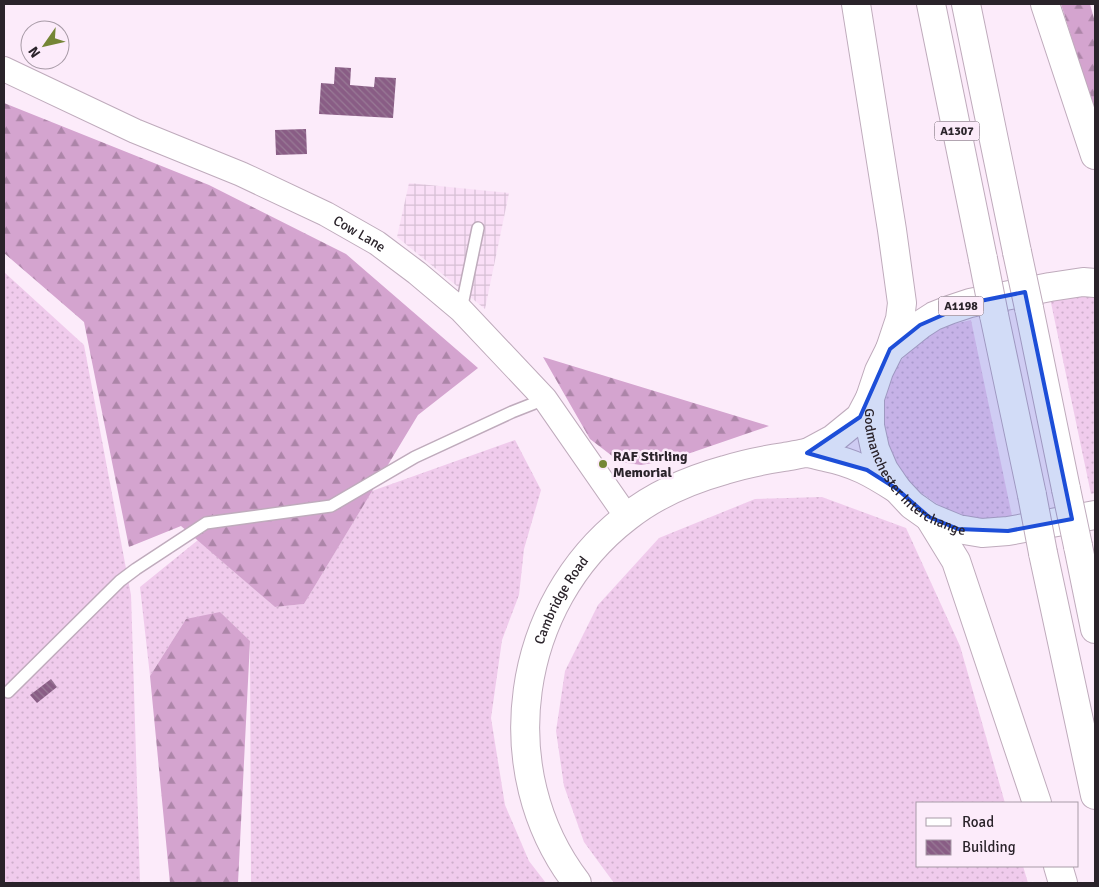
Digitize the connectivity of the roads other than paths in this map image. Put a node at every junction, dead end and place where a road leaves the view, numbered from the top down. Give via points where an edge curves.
1 (856, 4) edge
2 (931, 4) edge
3 (966, 4) edge
4 (1046, 4) edge
5 (4, 69) edge
6 (1095, 155) edge
7 (478, 228) dead end
8 (1095, 282) edge
9 (461, 310) junction
10 (890, 349) junction
11 (870, 398) junction
12 (546, 399) junction
13 (807, 453) junction
14 (897, 489) junction
15 (1095, 515) edge
16 (627, 517) junction
17 (929, 517) junction
18 (1095, 629) edge
19 (8, 692) dead end
20 (1095, 795) edge
21 (1037, 802) edge
22 (1058, 867) edge
23 (577, 883) edge
24 (1064, 883) edge

1 - 10 main road via 902,303
2 - 20 main road, A1307, bridge
3 - 18 main road, A1307, bridge
4 - 6 main road
5 - 9 street, Cow Lane via 326,214 377,243
7 - 9 lane
8 - 10 main road, Godmanchester Interchange / A1198 via 1050,287 970,303 934,316
9 - 12 street, Cow Lane
10 - 11 main road, Godmanchester Interchange / A1198
11 - 13 main road, Cambridge Road via 860,417 833,439
11 - 14 main road, Godmanchester Interchange / A1198 via 870,426 875,450
12 - 16 street, Cow Lane
12 - 19 lane via 415,458 331,506 206,524 120,581
13 - 14 main road, Cambridge Road via 867,470
13 - 16 main road, Cambridge Road via 757,461 699,477 676,486
14 - 17 main road, Godmanchester Interchange / A1198
15 - 17 main road, Godmanchester Interchange / A1198 via 982,533 958,529
16 - 23 main road, Cambridge Road via 586,556 564,588 543,630 529,680 525,728 530,778 547,832
17 - 21 main road via 956,561
22 - 24 main road

